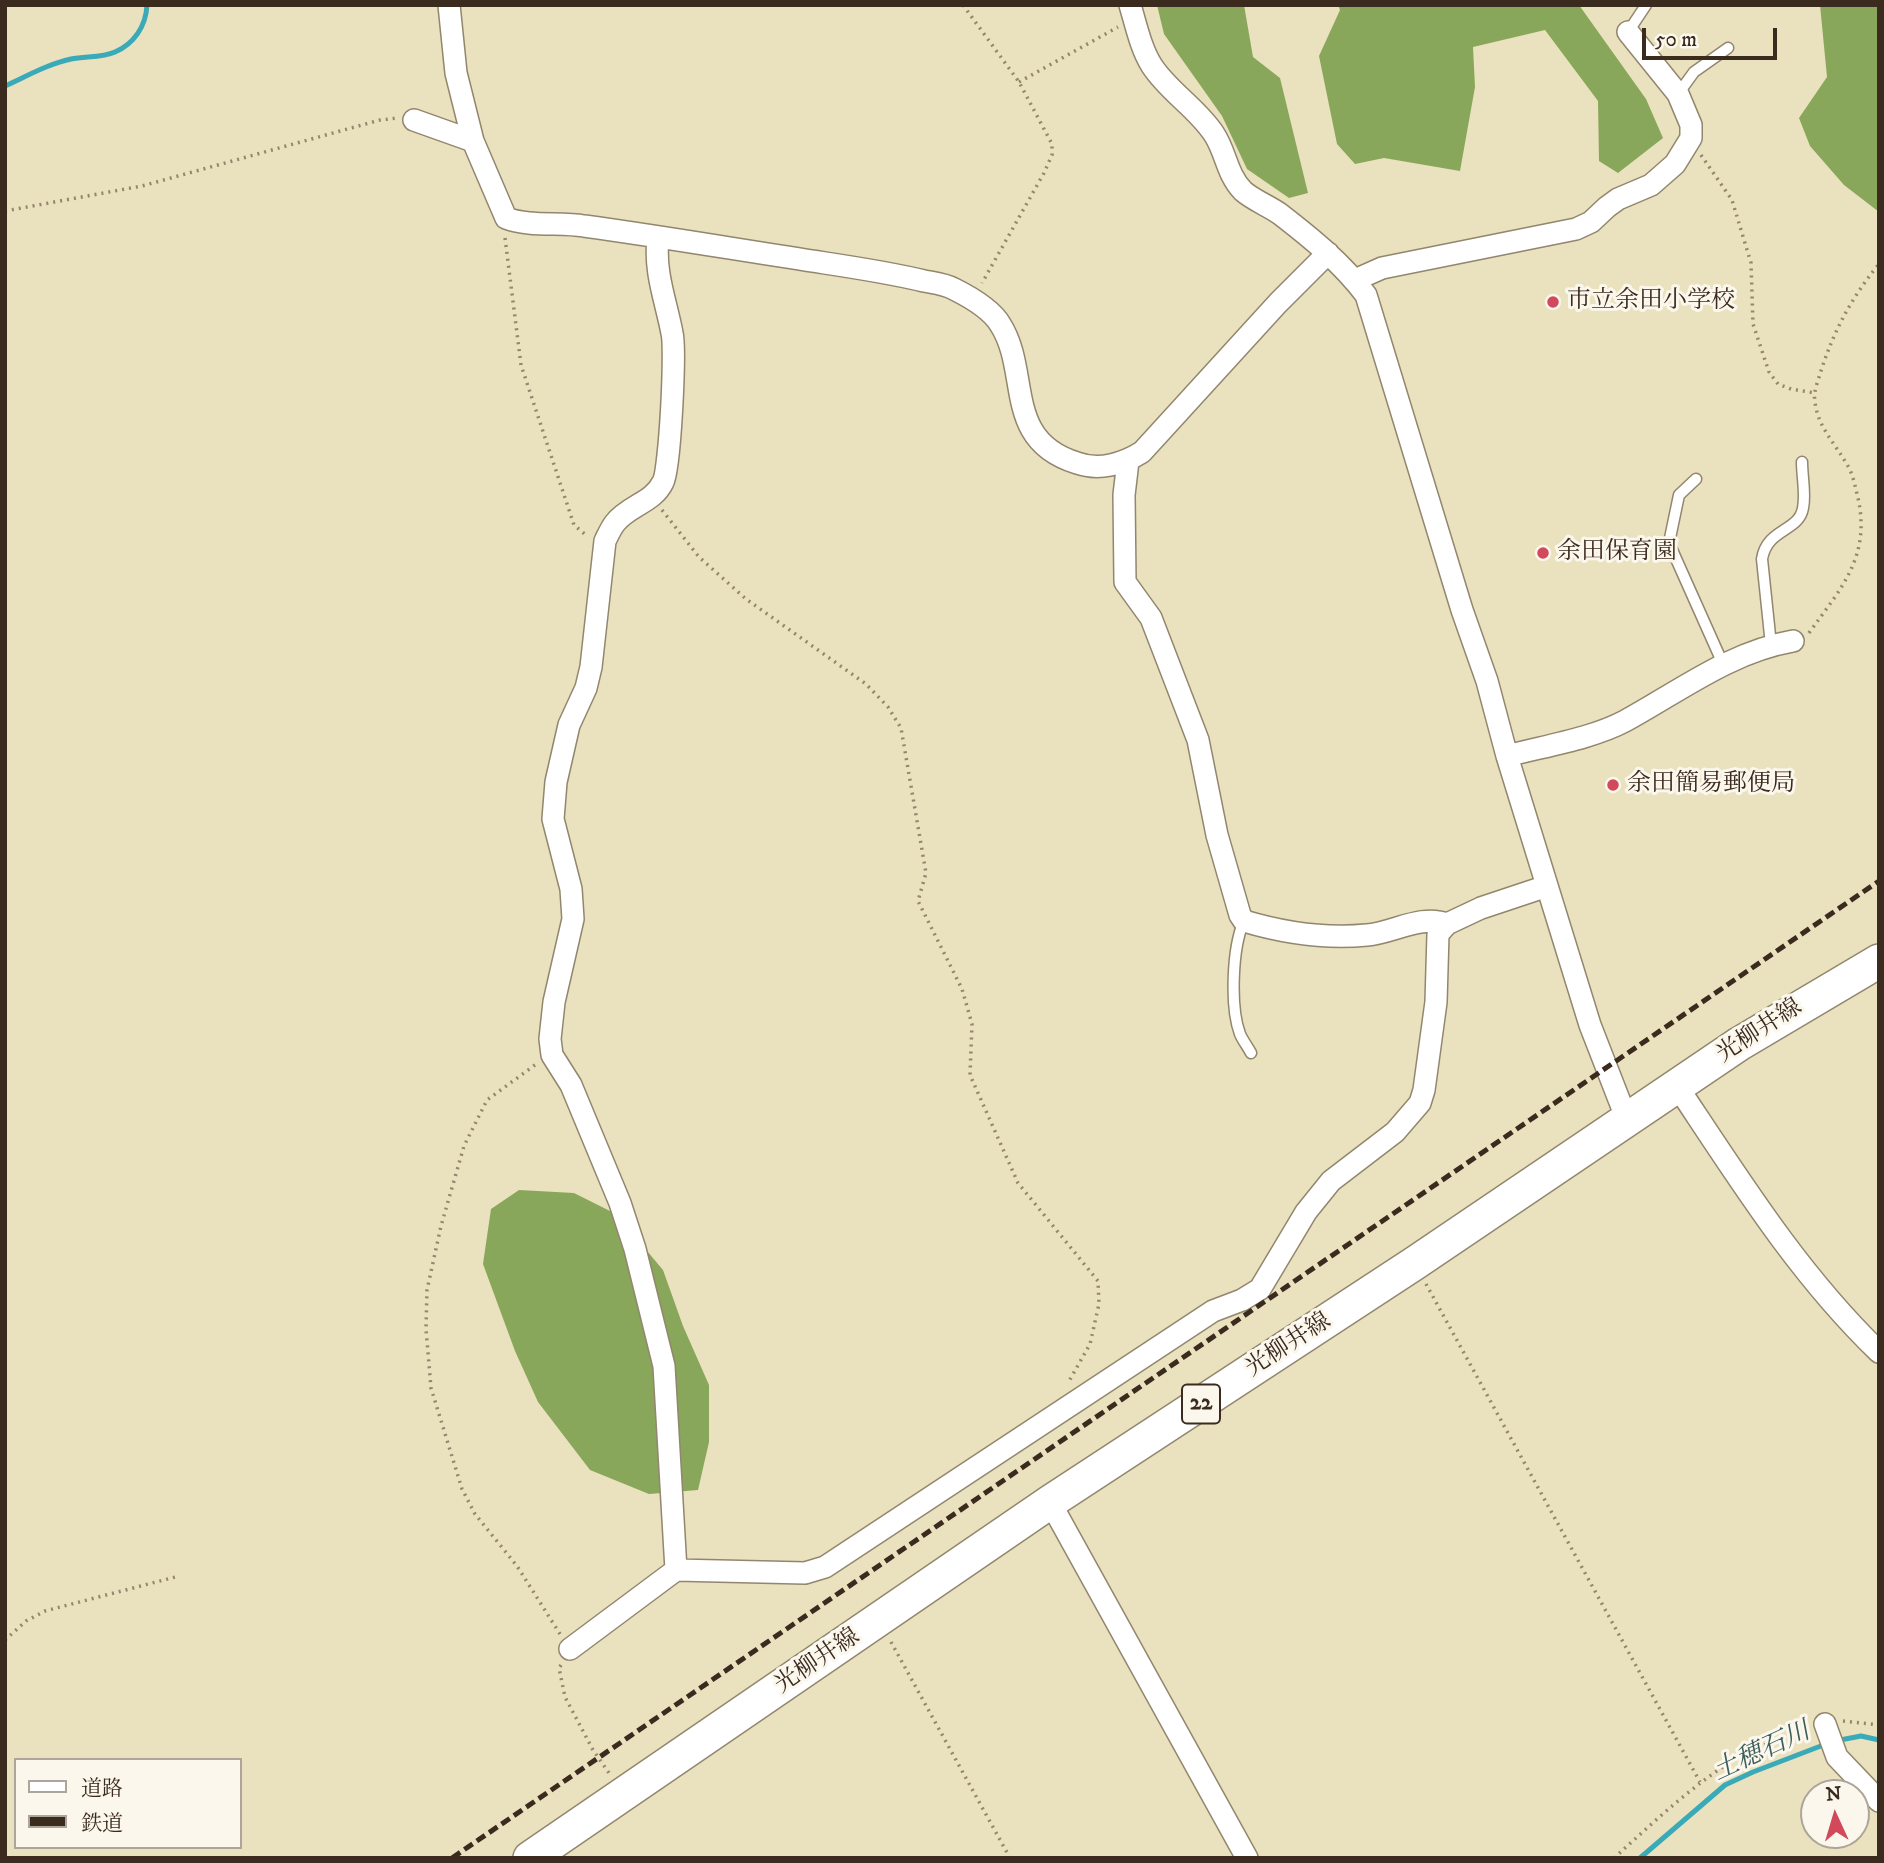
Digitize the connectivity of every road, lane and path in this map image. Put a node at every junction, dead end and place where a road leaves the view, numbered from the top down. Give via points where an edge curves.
1 (449, 5) edge
2 (963, 5) edge
3 (1646, 5) edge
4 (1132, 12) edge
5 (1628, 32) joint
6 (1728, 48) dead end
7 (1019, 82) junction
8 (1678, 94) junction
9 (414, 120) joint
10 (1691, 138) junction
11 (473, 141) junction
12 (5, 211) edge
13 (506, 218) junction
14 (658, 239) junction
15 (1328, 253) junction
16 (1879, 264) edge
17 (1355, 280) junction
18 (972, 299) junction
19 (1815, 393) junction
20 (1128, 461) junction
21 (1802, 462) dead end
22 (1696, 479) dead end
23 (653, 498) junction
24 (605, 541) junction
25 (1793, 641) joint
26 (1771, 645) junction
27 (1723, 664) junction
28 (1507, 756) junction
29 (1547, 886) junction
30 (1244, 921) junction
31 (1447, 924) junction
32 (1879, 961) edge
33 (1251, 1053) dead end
34 (552, 1055) junction
35 (1677, 1086) junction
36 (1627, 1120) junction
37 (1415, 1263) junction
38 (1879, 1352) edge
39 (1067, 1384) dead end
40 (1050, 1502) junction
41 (676, 1570) junction
42 (179, 1576) dead end
43 (879, 1620) junction
44 (5, 1640) edge
45 (570, 1649) junction
46 (1879, 1725) edge
47 (1829, 1733) junction
48 (1700, 1782) junction
49 (626, 1794) junction
50 (1879, 1801) edge
51 (530, 1858) edge
52 (1010, 1858) edge
53 (1247, 1858) edge
54 (1614, 1858) edge

1 - 11 street via 456,73
2 - 7 path
3 - 5 lane
4 - 7 path
4 - 15 street via 1151,65 1199,114 1244,191
5 - 8 street
6 - 8 lane via 1694,72
7 - 18 path via 1052,144 1052,155
8 - 10 street via 1691,125
9 - 11 street
9 - 12 path via 380,120 142,186
10 - 17 street via 1675,164 1651,186 1618,199 1584,226 1382,268
10 - 19 path via 1732,200 1751,264 1753,324 1769,372 1778,384
11 - 13 street
13 - 14 street via 569,223
13 - 24 path via 521,365 530,395 574,525 584,536
14 - 18 street via 892,273 952,287
14 - 23 street via 656,258 673,335 669,453 665,480
15 - 17 street
15 - 20 street via 1152,442
16 - 19 path via 1842,318
17 - 28 street via 1366,295
18 - 20 street via 999,321 1009,342 1027,424 1044,445 1064,460 1083,465 1102,467
19 - 25 path via 1818,419 1854,481 1862,538 1857,559 1841,588 1806,637
20 - 30 street via 1125,582 1151,618 1198,740 1217,835
21 - 26 lane via 1803,510 1796,522 1764,546
22 - 27 lane via 1679,495 1669,543
23 - 24 street via 628,511
23 - 39 path via 699,557 746,599 866,684 888,706 901,729 926,873 918,901 962,989 972,1024 970,1075 1017,1183 1098,1281 1099,1304 1090,1344
24 - 34 street via 591,667 569,725 556,782 553,819 571,889 573,919 554,1002
25 - 26 street
26 - 27 street
27 - 28 street via 1623,722
28 - 29 street
29 - 31 street
29 - 36 street via 1590,1025
30 - 31 street via 1299,934 1348,937 1426,921
30 - 33 lane via 1236,962 1235,1012
31 - 41 street via 1438,934 1436,1002 1420,1103 1395,1132 1331,1181 1306,1212 1260,1289 1213,1311 825,1567 805,1573
32 - 35 main road, 光柳井線 / 22 via 1799,1006
34 - 41 street via 571,1085 620,1203 658,1335 664,1366
34 - 45 path via 487,1100 464,1146 427,1290 426,1329 431,1388 462,1489
35 - 36 main road, 光柳井線 / 22
35 - 38 street via 1783,1243
36 - 37 main road, 光柳井線 / 22
37 - 40 main road, 光柳井線 / 22
37 - 48 path
40 - 43 main road, 光柳井線 / 22
40 - 53 street
41 - 45 street
42 - 44 path via 45,1611 26,1620
43 - 49 main road, 光柳井線 / 22
43 - 52 path
45 - 49 path via 558,1668 565,1698 593,1750
46 - 47 path via 1848,1720
47 - 48 path via 1760,1746
47 - 50 street via 1837,1757
48 - 54 path
49 - 51 main road, 光柳井線 / 22

